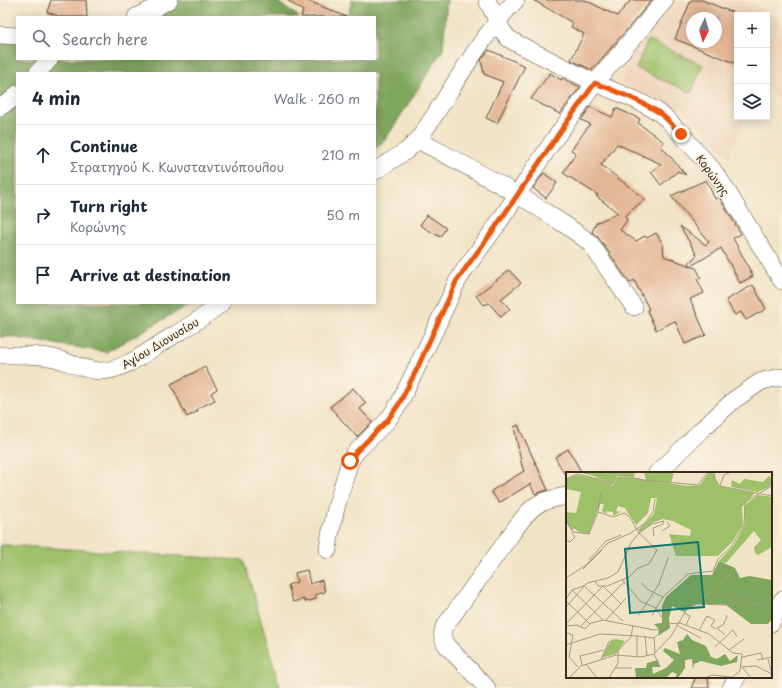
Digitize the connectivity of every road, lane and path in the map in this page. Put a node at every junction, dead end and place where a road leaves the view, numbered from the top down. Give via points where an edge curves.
1 (169, 0) edge
2 (487, 0) edge
3 (516, 0) edge
4 (665, 0) edge
5 (138, 16) edge
6 (497, 21) junction
7 (0, 35) edge
8 (16, 36) edge
9 (49, 60) edge
10 (38, 72) edge
11 (595, 83) junction
12 (16, 95) edge
13 (0, 106) edge
14 (418, 140) junction
15 (376, 170) edge
16 (518, 194) junction
17 (782, 281) edge
18 (221, 304) edge
19 (634, 307) dead end
20 (0, 356) edge
21 (782, 377) edge
22 (658, 472) edge
23 (566, 496) edge
24 (328, 550) dead end
25 (782, 600) edge
26 (772, 621) edge
27 (737, 678) edge
28 (487, 688) edge
29 (732, 688) edge

1 - 5 street
2 - 6 street, Κορώνης
3 - 6 street
4 - 11 street
6 - 11 street, Κορώνης via 508,38
6 - 14 street
7 - 8 street
9 - 10 street
11 - 16 street
11 - 17 street, Κορώνης via 634,99 668,120 718,178
12 - 13 street
14 - 15 street
14 - 16 street
16 - 19 street via 590,243
16 - 24 street via 456,282 399,404 350,461 337,504
18 - 20 street, Αγίου Διονυσίου via 141,356 106,371 89,369 47,356
21 - 22 street via 760,382 734,400
23 - 28 street via 542,502 526,515 444,626 443,639 447,646
25 - 26 street
27 - 29 street

